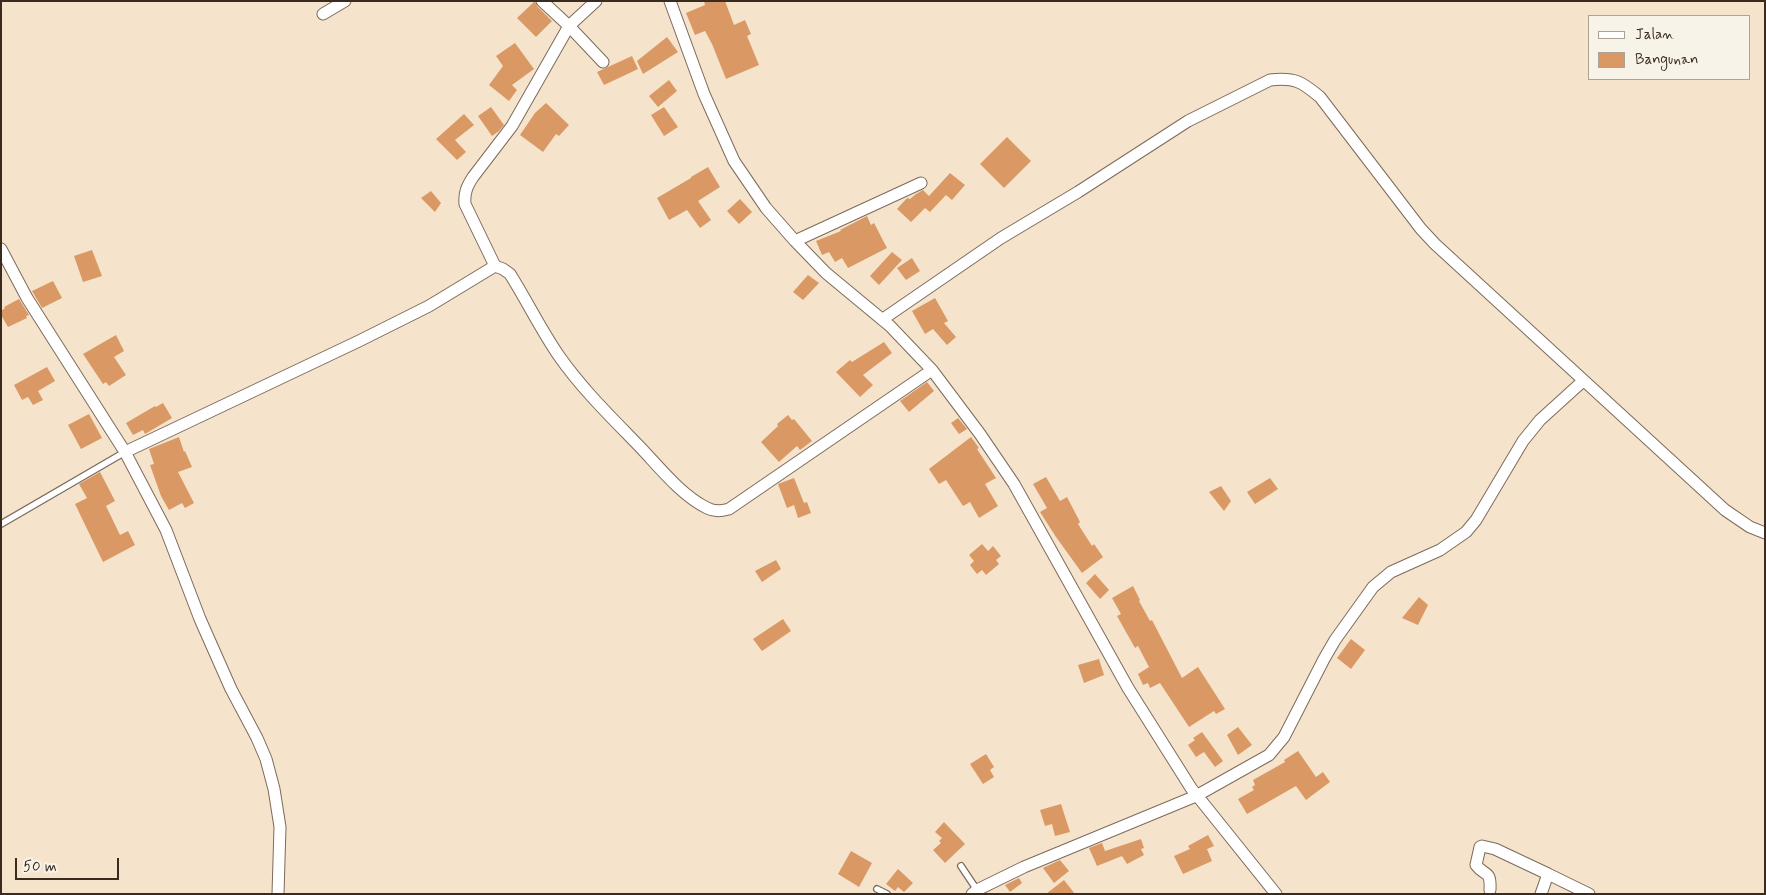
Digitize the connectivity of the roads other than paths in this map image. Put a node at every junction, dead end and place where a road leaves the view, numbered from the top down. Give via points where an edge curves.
1 (345, 1) edge
2 (542, 1) edge
3 (596, 1) edge
4 (670, 1) edge
5 (323, 14) dead end
6 (570, 26) junction
7 (603, 62) dead end
8 (921, 183) dead end
9 (795, 241) junction
10 (1, 249) edge
11 (495, 266) junction
12 (882, 319) junction
13 (932, 370) junction
14 (1584, 381) junction
15 (124, 452) junction
16 (1, 524) edge
17 (1765, 533) edge
18 (1196, 796) junction
19 (961, 866) dead end
20 (1548, 874) junction
21 (877, 889) dead end
22 (1490, 890) dead end
23 (975, 892) edge
24 (278, 894) edge
25 (887, 894) edge
26 (1276, 894) edge
27 (1541, 894) edge
28 (1589, 894) edge

1 - 5 street
2 - 6 street
3 - 6 street
4 - 9 street via 704,94 734,161 766,208
6 - 7 street
6 - 11 street via 512,126 465,191 465,204
8 - 9 street
9 - 12 street via 826,273
10 - 15 street via 27,298
11 - 13 street via 510,274 560,358 610,417 690,496 716,511 729,509
11 - 15 street via 429,306
12 - 13 street
12 - 14 street via 1002,238 1188,121 1270,80 1286,78 1302,82 1320,97 1426,234
13 - 18 street via 1014,484 1128,688
14 - 17 street via 1726,510
14 - 18 street via 1540,420 1523,441 1466,532 1440,550 1391,572 1373,588 1335,640 1277,746 1258,762
15 - 16 lane
15 - 24 street via 166,530 230,689 266,759 280,828
18 - 23 street via 1024,867
18 - 26 street
19 - 23 lane
20 - 22 street via 1495,848 1482,846 1476,865 1488,876
20 - 27 street
20 - 28 street
21 - 25 lane

